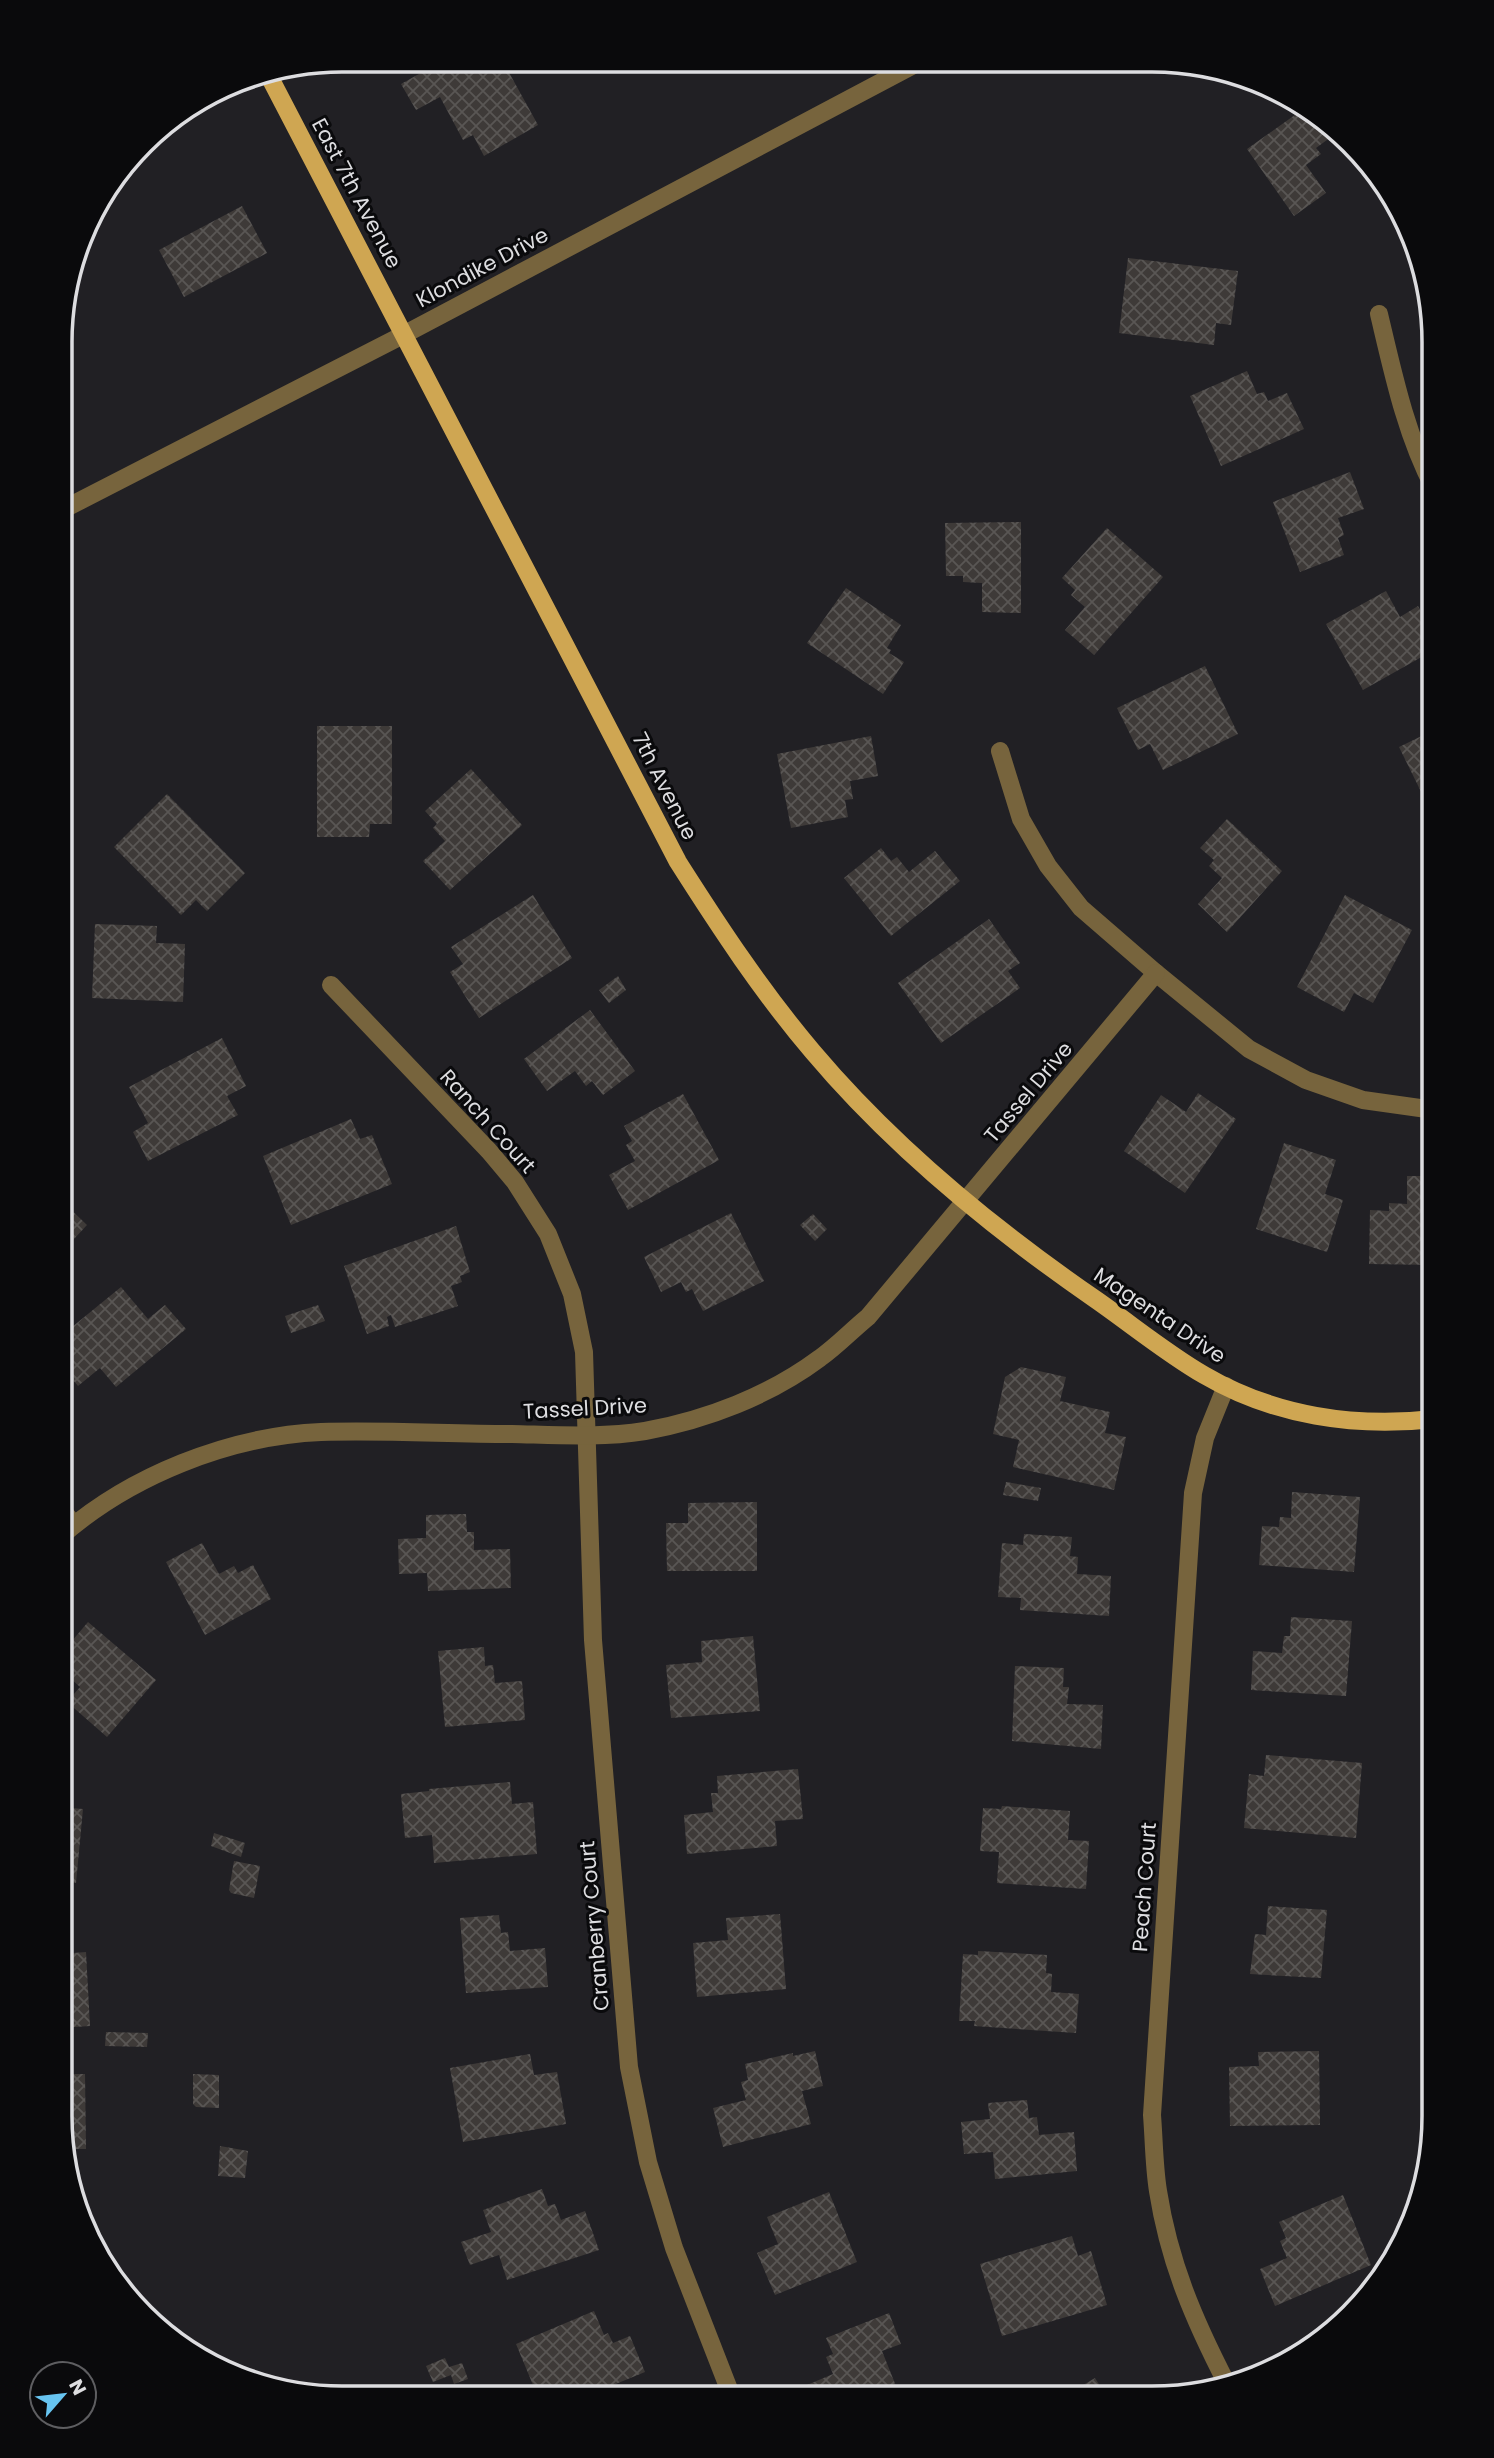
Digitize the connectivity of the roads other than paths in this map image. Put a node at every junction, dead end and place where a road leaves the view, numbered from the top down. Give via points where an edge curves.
1 (895, 72) edge
2 (272, 81) edge
3 (1378, 314) dead end
4 (405, 334) junction
5 (1422, 461) edge
6 (72, 505) edge
7 (1000, 751) dead end
8 (1156, 973) junction
9 (331, 985) dead end
10 (1422, 1108) edge
11 (965, 1203) junction
12 (1226, 1386) junction
13 (1422, 1420) edge
14 (588, 1435) junction
15 (72, 1522) edge
16 (74, 1525) joint
17 (1223, 2377) edge
18 (728, 2386) edge

1 - 4 street, Klondike Drive
2 - 4 main road, East 7th Avenue
3 - 5 street
4 - 6 street, Klondike Drive
4 - 11 main road, 7th Avenue via 678,862 741,960 813,1053 884,1129
7 - 8 street via 1021,819 1048,866 1081,908
8 - 10 street via 1250,1049 1306,1080 1363,1100
8 - 11 street, Tassel Drive
9 - 14 street, Ranch Court via 489,1152 515,1182 548,1234 572,1294 584,1352
11 - 12 main road, Magenta Drive via 1043,1263 1203,1375
11 - 14 street, Tassel Drive via 868,1317 819,1359 763,1393 706,1416 643,1431
12 - 13 main road, Magenta Drive via 1280,1408 1337,1420
12 - 17 street, Peach Court via 1205,1438 1193,1493 1152,2115 1158,2190 1173,2261 1198,2329
14 - 16 street, Tassel Drive via 320,1432 253,1442 188,1461 128,1490
14 - 18 street, Cranberry Court via 593,1640 629,2067 648,2162 674,2248
15 - 16 street

